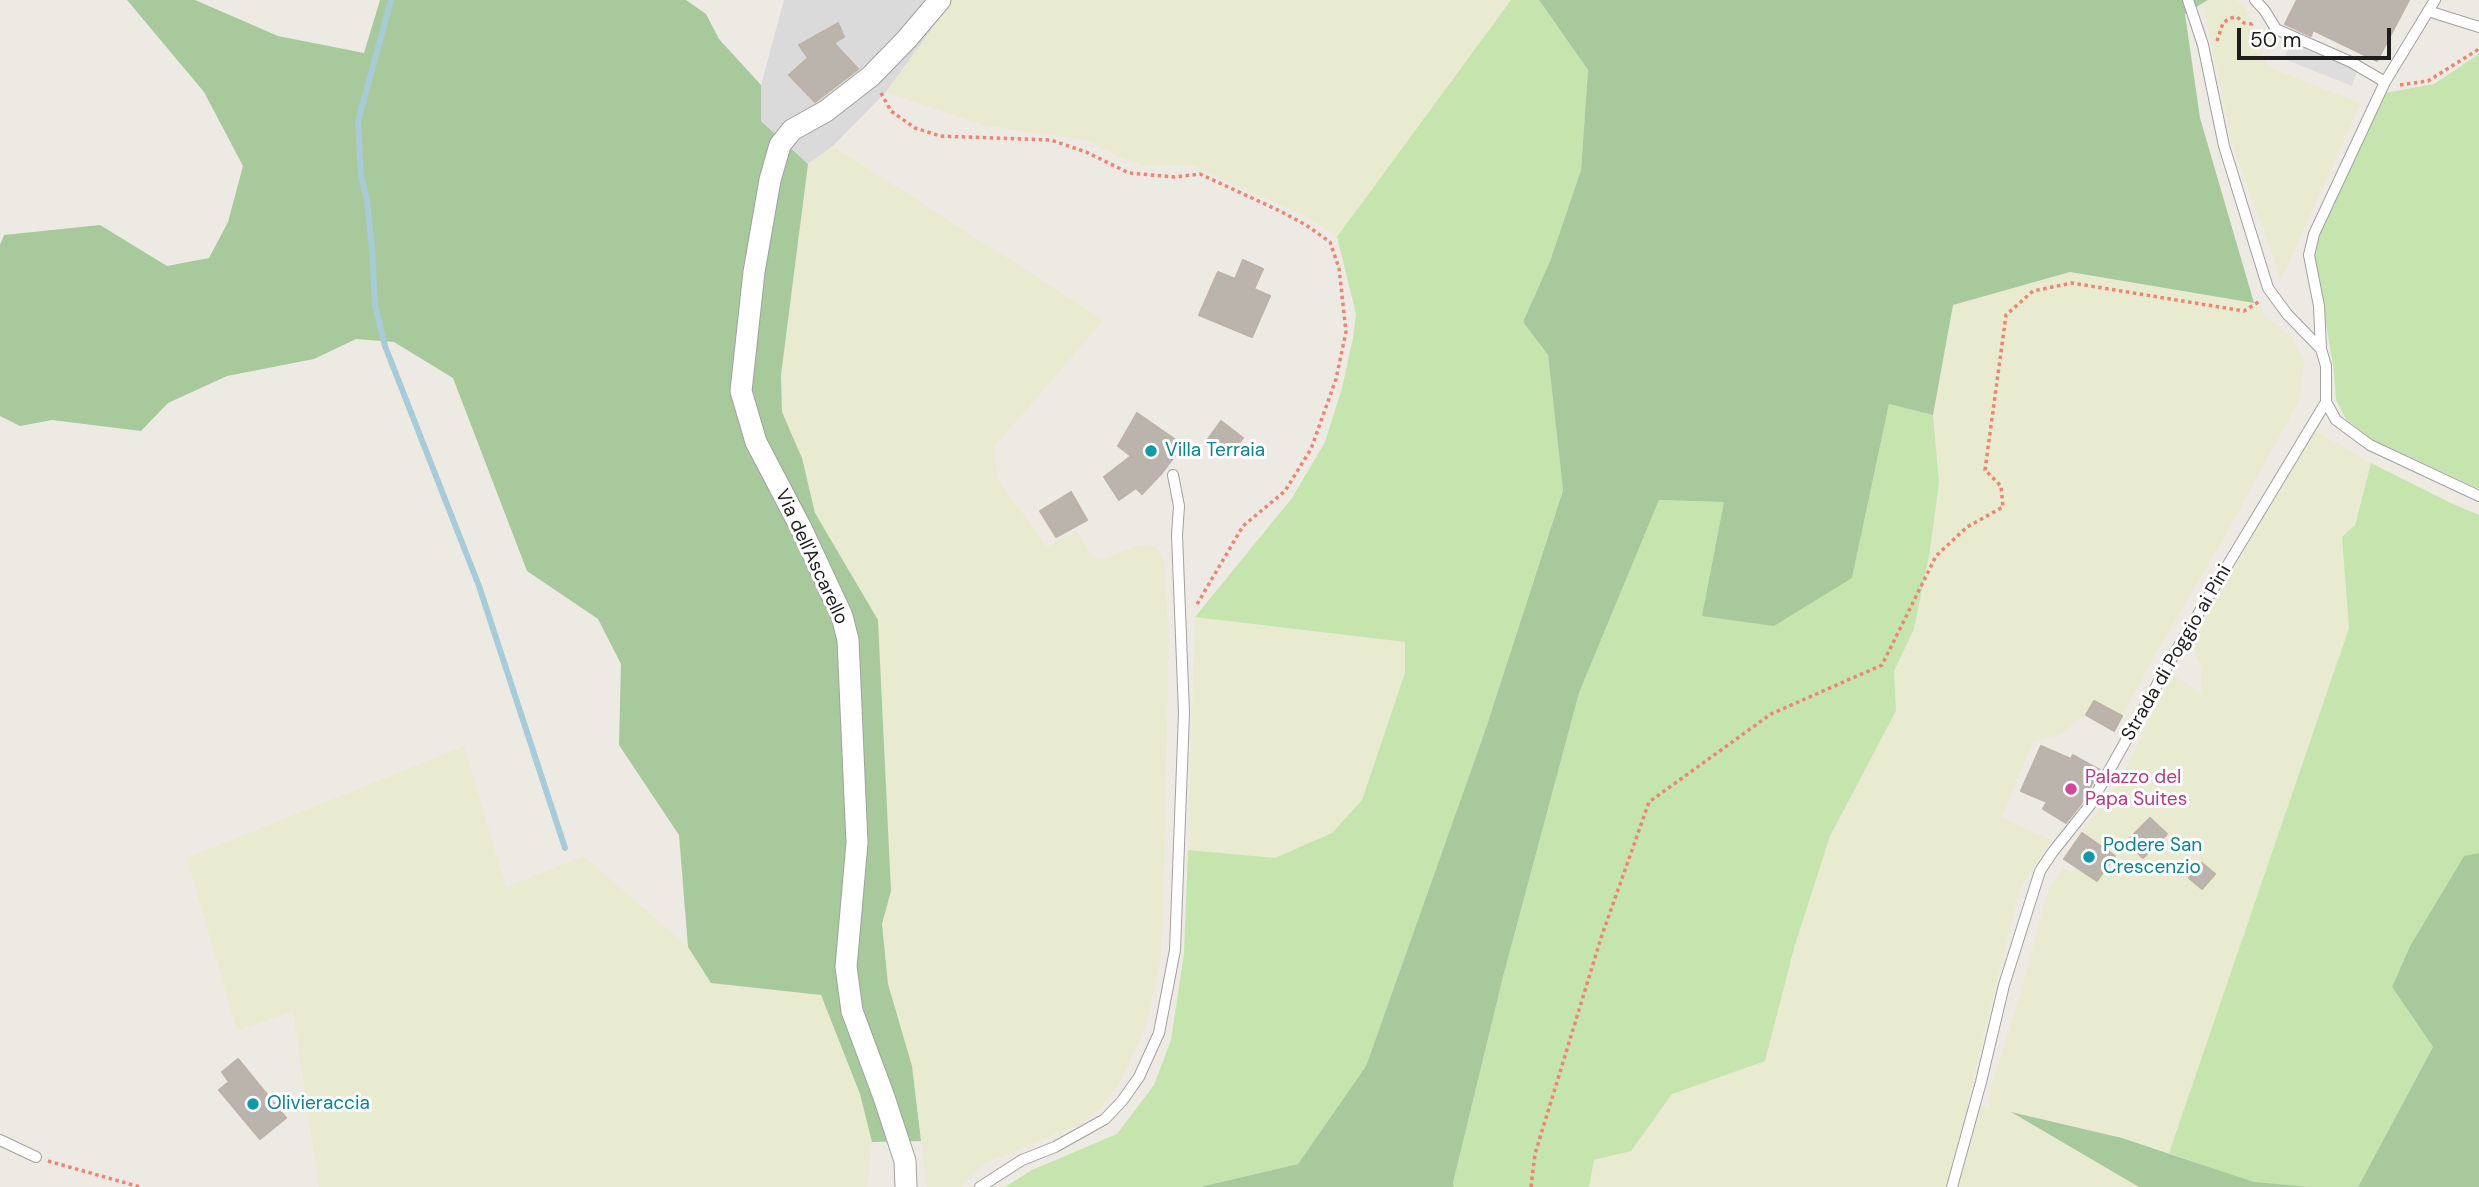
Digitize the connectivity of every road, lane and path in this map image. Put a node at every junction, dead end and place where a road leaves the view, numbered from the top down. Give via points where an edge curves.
1 (940, 0) edge
2 (2188, 0) edge
3 (2255, 0) edge
4 (2435, 0) edge
5 (2265, 11) junction
6 (2428, 11) junction
7 (2479, 27) edge
8 (2203, 45) junction
9 (2479, 49) edge
10 (871, 76) junction
11 (2383, 86) junction
12 (2271, 294) junction
13 (2321, 349) junction
14 (2326, 402) junction
15 (1173, 475) dead end
16 (2479, 496) edge
17 (1182, 635) junction
18 (0, 1140) edge
19 (36, 1157) joint
20 (141, 1187) edge
21 (906, 1187) edge
22 (980, 1187) edge
23 (1531, 1187) edge
24 (1952, 1187) edge

1 - 10 street, Via dell'Ascarello
2 - 8 lane
3 - 5 lane
4 - 6 lane
5 - 8 path via 2252,24 2230,18 2223,23 2218,40
5 - 11 lane via 2276,29 2351,62
6 - 7 lane
6 - 11 lane
8 - 12 lane via 2224,146
9 - 11 path via 2428,82
10 - 17 path via 891,111 915,128 940,136 1051,140 1129,173 1200,174 1280,211 1330,242 1339,268 1346,332 1336,379 1311,449 1285,491 1242,526
10 - 21 street, Via dell'Ascarello via 826,111 792,130 780,145 754,272 741,391 756,442 842,616 848,640 856,843 846,967 852,1011 905,1161
11 - 13 lane via 2314,234 2309,255
12 - 13 lane
12 - 23 path via 2245,311 2072,283 2033,291 2006,315 1984,470 2001,486 2003,507 1967,527 1936,556 1882,665 1771,714 1648,802 1535,1154
13 - 14 lane
14 - 16 lane via 2336,419 2370,445
14 - 24 lane, Strada di Poggio ai Pini via 2177,649 2090,805 2040,871 2004,985
15 - 17 lane via 1179,506
17 - 22 lane via 1184,713 1175,950 1159,1033 1139,1077 1105,1119 1022,1160
18 - 19 lane
19 - 20 path

